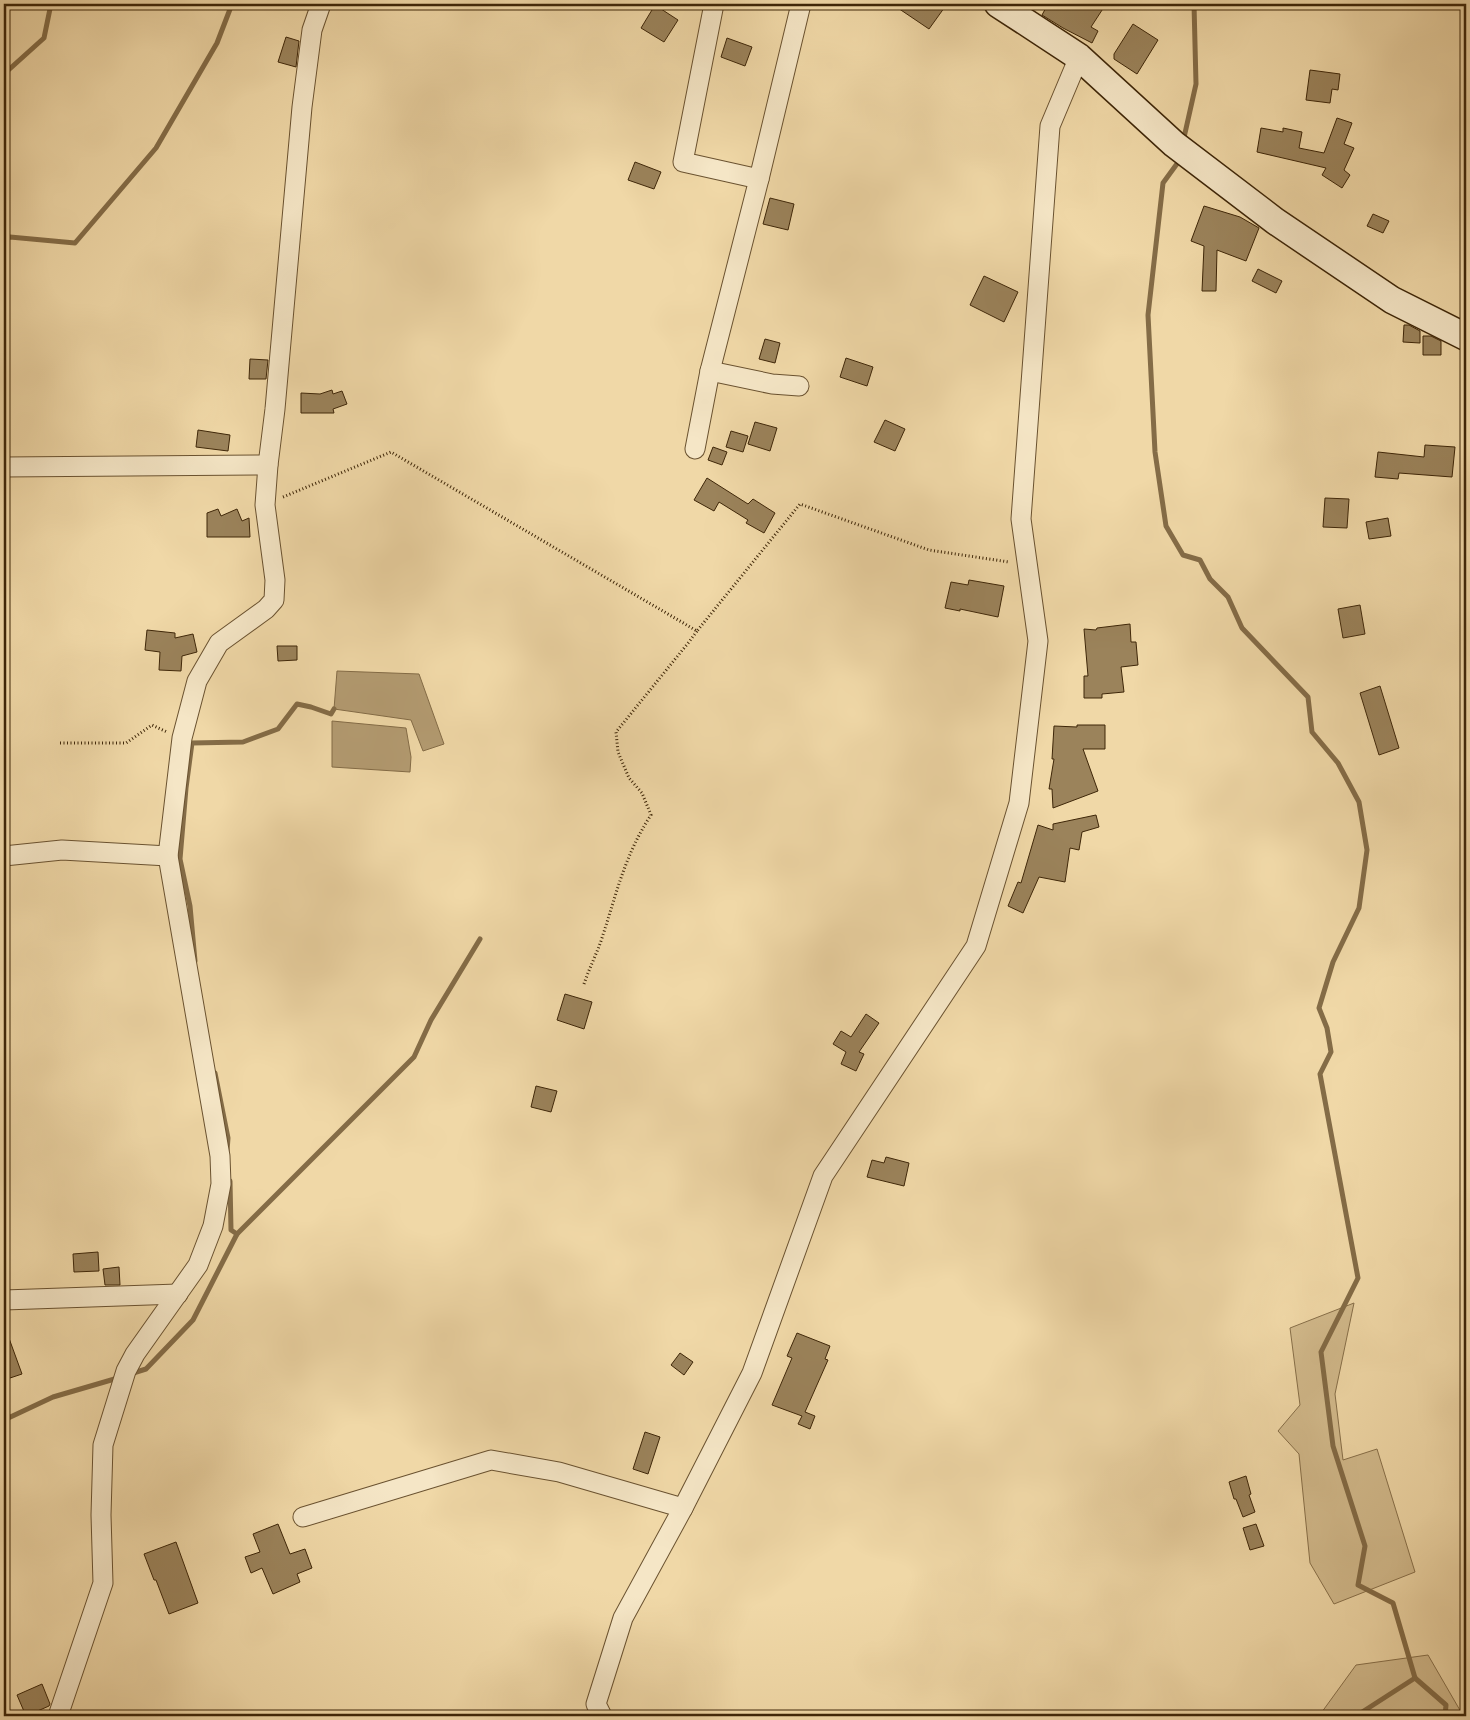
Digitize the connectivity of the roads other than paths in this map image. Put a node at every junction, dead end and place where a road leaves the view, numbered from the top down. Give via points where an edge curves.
1 (320, 4) edge
2 (714, 4) edge
3 (801, 4) edge
4 (998, 4) edge
5 (1079, 57) junction
6 (759, 179) junction
7 (1466, 337) edge
8 (710, 370) junction
9 (799, 386) dead end
10 (695, 449) dead end
11 (268, 465) junction
12 (4, 467) edge
13 (4, 856) edge
14 (168, 856) junction
15 (178, 1294) junction
16 (4, 1300) edge
17 (684, 1508) junction
18 (303, 1517) dead end
19 (58, 1716) edge
20 (602, 1716) edge

1 - 11 street via 312,30 302,107
2 - 6 street via 683,162
3 - 6 street
4 - 5 street
5 - 7 street via 1182,150 1275,220 1392,300
5 - 17 street via 1050,126 1021,519 1038,641 1019,803 976,946 823,1176 752,1373
6 - 8 street
8 - 9 street via 772,384
8 - 10 street
11 - 12 street
11 - 14 street via 265,505 275,580 274,600 219,643 197,681 182,738
13 - 14 street via 62,850
14 - 15 street via 220,1156 221,1184 213,1226 198,1265
15 - 16 street
15 - 19 street via 126,1371 103,1445 103,1583
17 - 18 street via 559,1472 491,1460
17 - 20 street via 623,1618 596,1704

